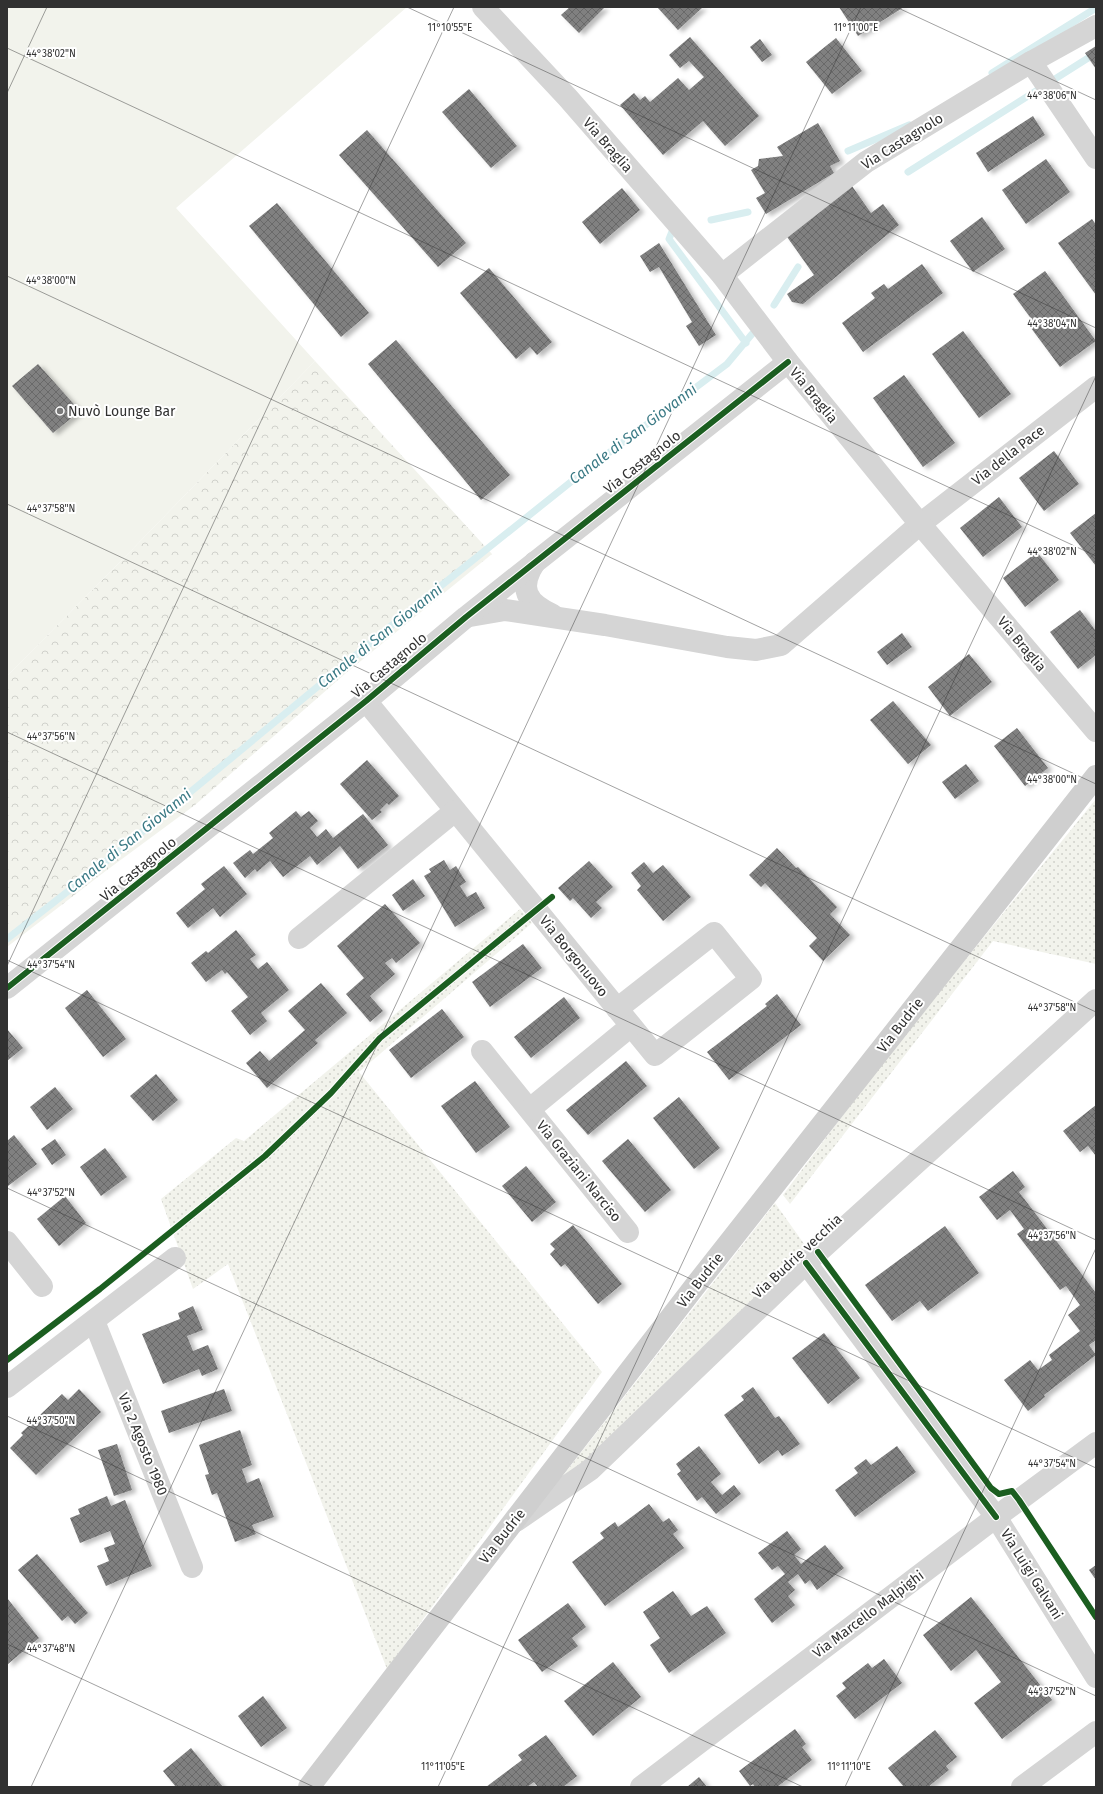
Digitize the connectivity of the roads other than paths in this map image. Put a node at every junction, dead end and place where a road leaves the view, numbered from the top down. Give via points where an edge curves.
1 (483, 7) edge
2 (1096, 26) edge
3 (1041, 77) junction
4 (1096, 158) edge
5 (722, 275) junction
6 (788, 362) junction
7 (1096, 387) edge
8 (920, 524) junction
9 (535, 562) junction
10 (466, 617) junction
11 (560, 618) junction
12 (366, 701) junction
13 (1096, 731) edge
14 (1096, 776) edge
15 (455, 811) junction
16 (299, 938) dead end
17 (7, 988) edge
18 (1096, 1000) edge
19 (624, 1017) junction
20 (482, 1051) dead end
21 (530, 1109) junction
22 (628, 1232) dead end
23 (7, 1242) edge
24 (175, 1258) dead end
25 (806, 1263) junction
26 (42, 1286) dead end
27 (94, 1321) junction
28 (7, 1387) edge
29 (1096, 1443) edge
30 (996, 1517) junction
31 (510, 1526) junction
32 (192, 1567) dead end
33 (1096, 1676) edge
34 (1096, 1732) edge
35 (309, 1787) edge
36 (641, 1787) edge
37 (1022, 1787) edge

1 - 5 street, Via Braglia via 568,98
2 - 3 street, Via Castagnolo
3 - 4 street
3 - 5 street, Via Castagnolo via 866,162
5 - 6 street, Via Braglia
6 - 8 street, Via Braglia
6 - 9 street, Via Castagnolo
7 - 8 street, Via della Pace
8 - 11 street, Via Castagnolo via 781,645 746,650
8 - 13 street, Via Braglia
9 - 10 street, Via Castagnolo
9 - 11 street, Via Castagnolo via 528,572 526,593 533,603
10 - 11 street, Via Castagnolo via 505,610
10 - 12 street, Via Castagnolo
12 - 15 street, Via Borgonuovo
12 - 17 street, Via Castagnolo
14 - 31 main road, Via Budrie
15 - 16 street
15 - 19 street, Via Borgonuovo
18 - 25 street, Via Budrie vecchia
19 - 19 street, Via Graziani Narciso via 654,1055 751,979 714,933
19 - 21 street, Via Graziani Narciso
20 - 21 street, Via Graziani Narciso
21 - 22 street, Via Graziani Narciso
23 - 26 street
24 - 27 street
25 - 30 street, Via Luigi Galvani
25 - 31 street, Via Budrie vecchia via 590,1470
27 - 28 street
27 - 32 street, Via 2 Agosto 1980
29 - 30 street, Via Marcello Malpighi
30 - 33 street, Via Luigi Galvani
30 - 36 street, Via Marcello Malpighi
31 - 35 main road, Via Budrie
34 - 37 street

